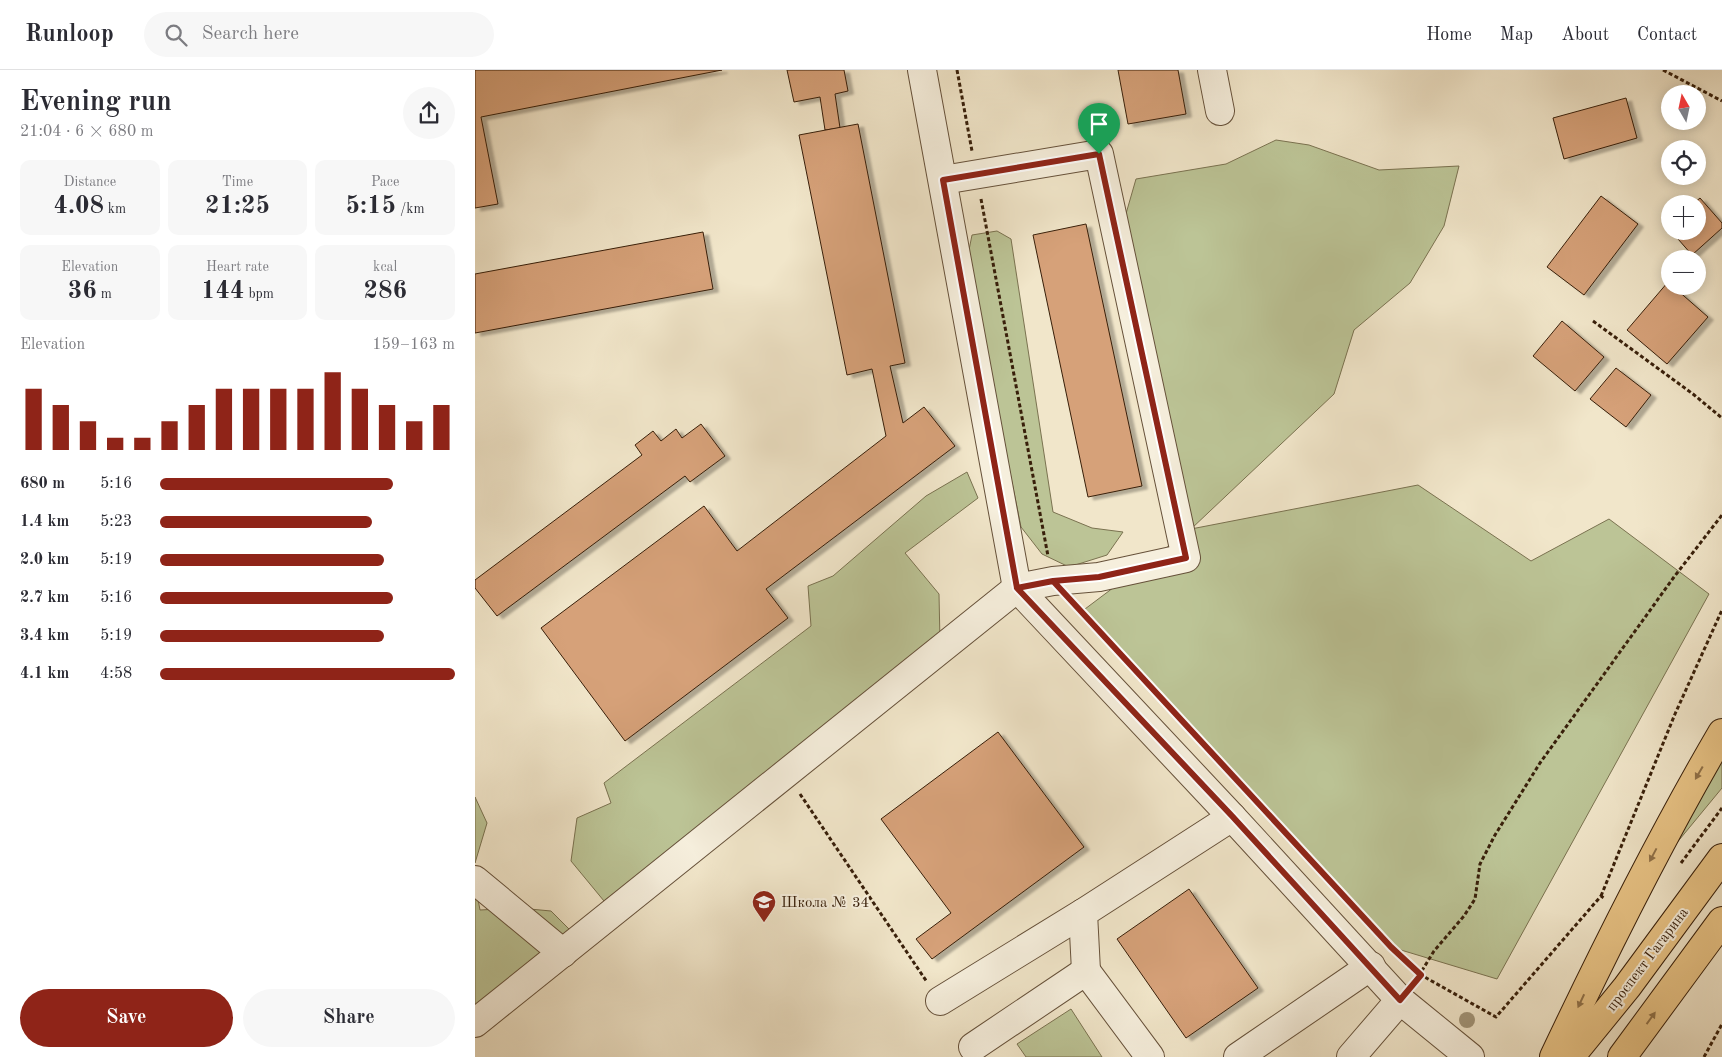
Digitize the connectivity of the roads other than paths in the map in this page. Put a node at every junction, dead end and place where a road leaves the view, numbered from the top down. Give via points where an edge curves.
1 (922, 70) edge
2 (1212, 70) edge
3 (1220, 111) dead end
4 (943, 180) junction
5 (1017, 588) junction
6 (1722, 733) edge
7 (1232, 816) junction
8 (1722, 858) edge
9 (475, 880) edge
10 (1083, 913) junction
11 (1722, 921) edge
12 (563, 952) junction
13 (1371, 966) junction
14 (1086, 971) junction
15 (1400, 1000) junction
16 (940, 1001) road end
17 (475, 1023) edge
18 (970, 1054) edge
19 (1150, 1057) edge
20 (1238, 1057) edge
21 (1351, 1057) edge
22 (1469, 1057) edge
23 (1554, 1057) edge
24 (1570, 1057) edge
25 (1622, 1057) edge

1 - 4 street
2 - 3 street
4 - 5 street
4 - 5 street via 1099,154 1186,558 1099,577
5 - 7 street
5 - 12 street
6 -> 23 main road via 1624,910
7 - 10 street
7 - 13 street
8 - 24 main road, проспект Гагарина via 1627,987
9 - 12 street
10 - 14 street
10 - 16 street
25 -> 11 main road
12 - 17 street
13 - 15 street
13 - 20 street
14 - 18 street
14 - 19 street
15 - 21 street
15 - 22 street

